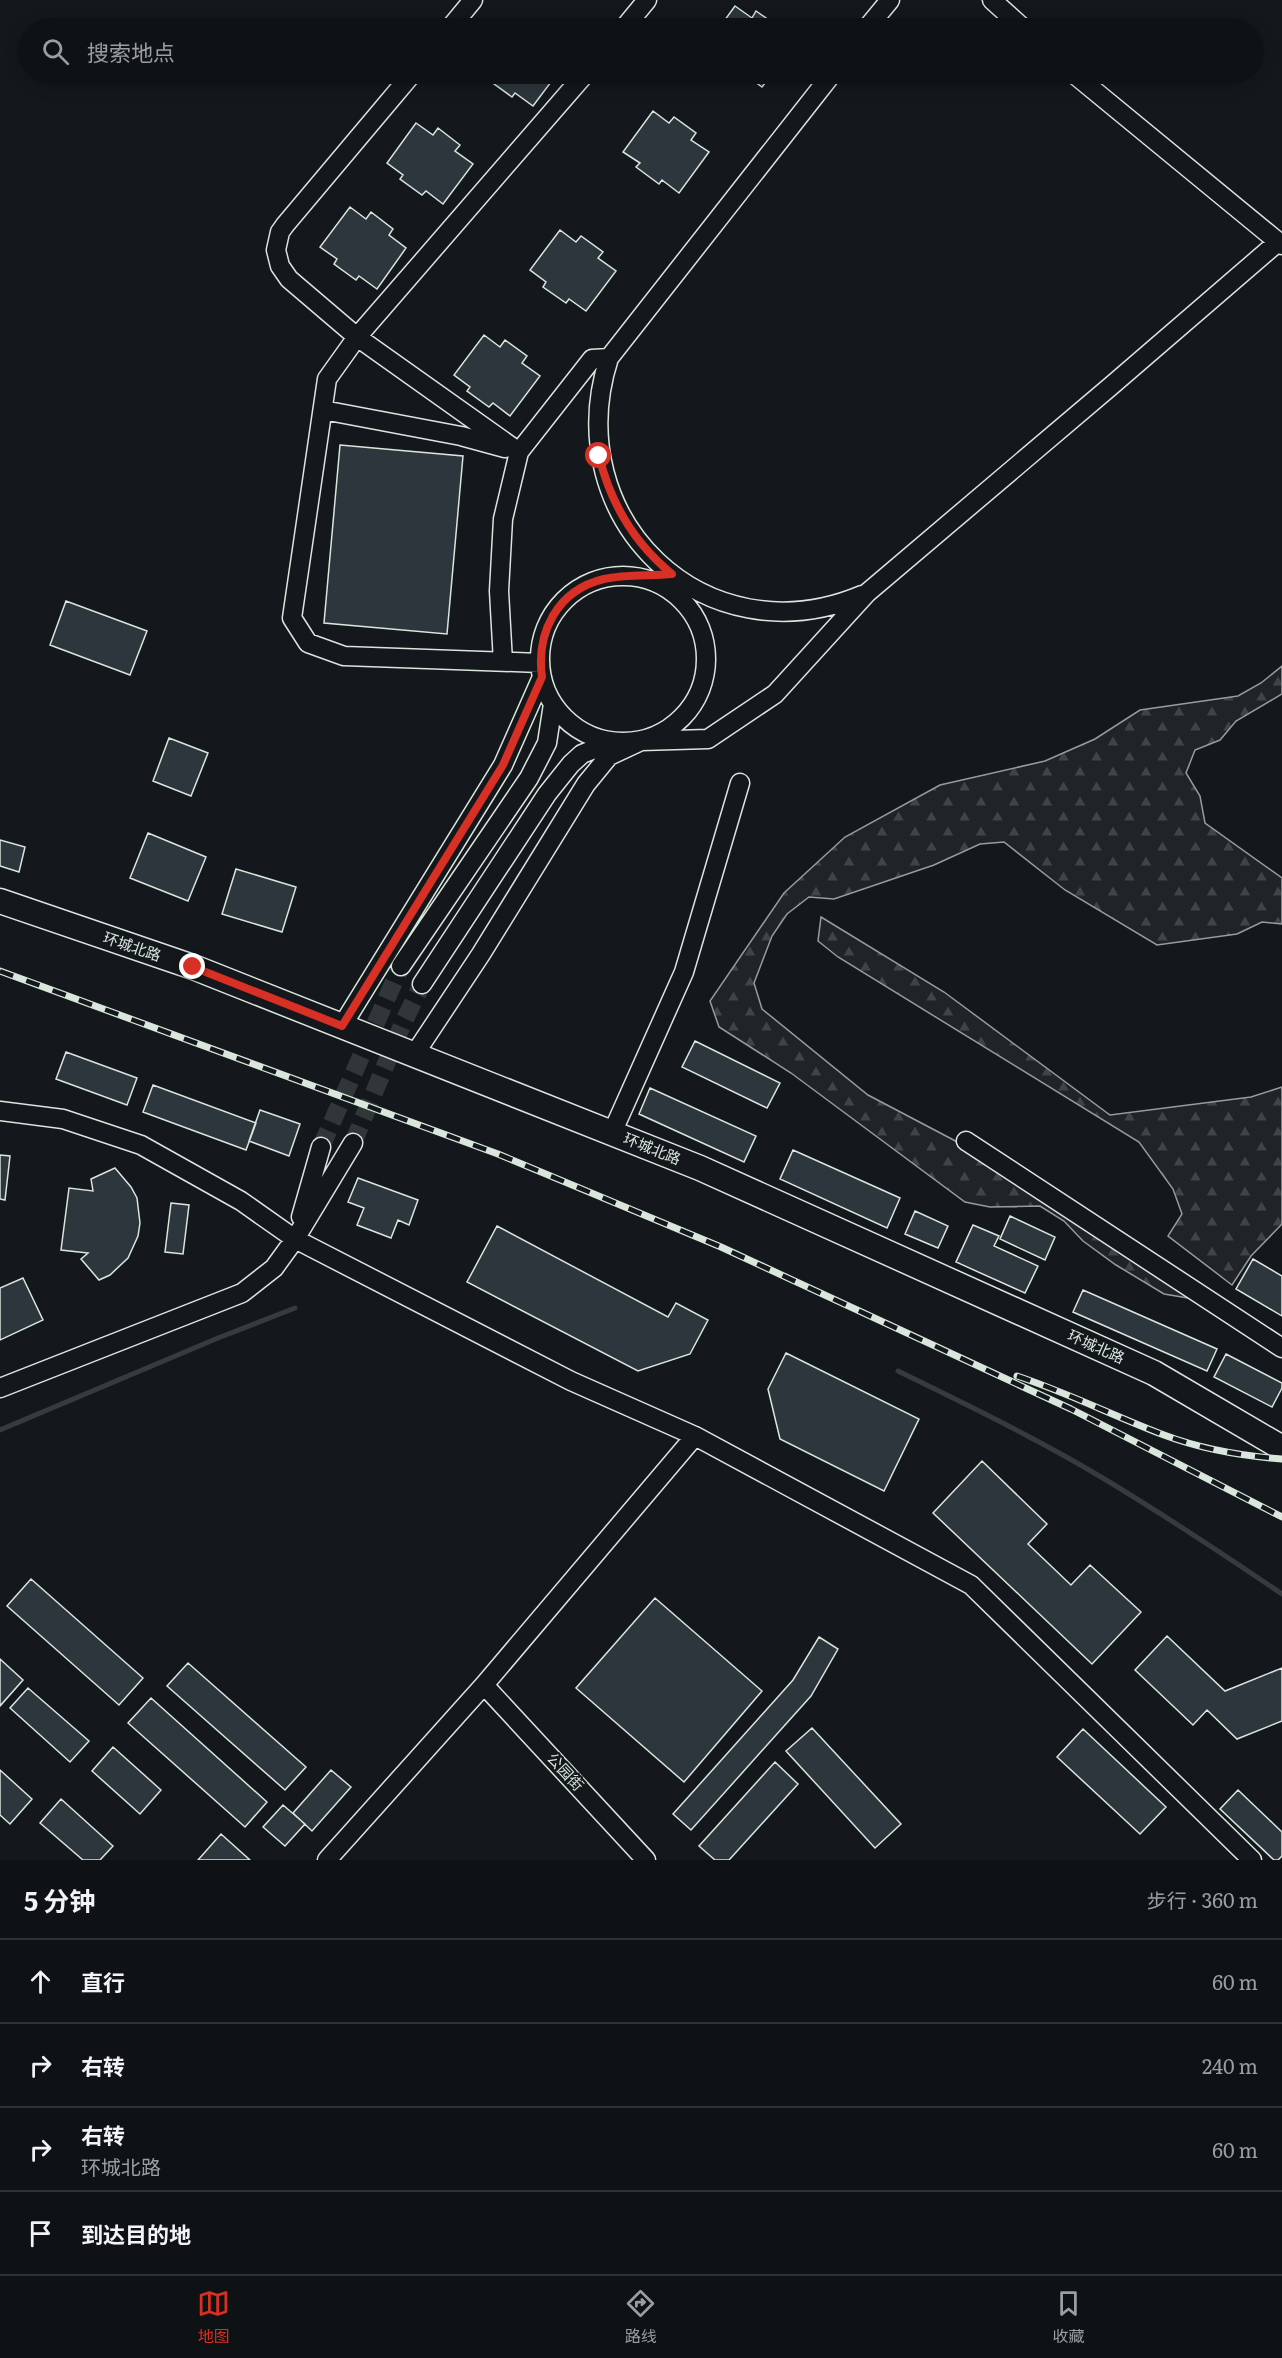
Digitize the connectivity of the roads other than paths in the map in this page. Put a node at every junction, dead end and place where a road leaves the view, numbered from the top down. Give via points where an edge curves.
1 (473, 0) edge
2 (647, 0) edge
3 (890, 0) edge
4 (992, 0) edge
5 (458, 18) edge
6 (632, 18) edge
7 (875, 18) edge
8 (1012, 18) edge
9 (404, 84) edge
10 (576, 84) edge
11 (824, 84) edge
12 (1086, 84) edge
13 (1280, 243) edge
14 (357, 337) junction
15 (609, 358) junction
16 (323, 410) junction
17 (519, 452) junction
18 (672, 574) junction
19 (634, 577) junction
20 (690, 586) junction
21 (867, 593) junction
22 (700, 628) junction
23 (503, 662) junction
24 (541, 670) junction
25 (553, 704) junction
26 (641, 741) junction
27 (612, 742) junction
28 (740, 783) dead end
29 (0, 901) edge
30 (401, 966) tunnel mouth
31 (422, 984) tunnel mouth
32 (342, 1026) junction
33 (414, 1055) junction
34 (0, 1111) edge
35 (612, 1133) junction
36 (966, 1141) dead end
37 (353, 1143) tunnel mouth
38 (321, 1147) tunnel mouth
39 (295, 1239) junction
40 (1282, 1348) edge
41 (0, 1388) edge
42 (695, 1436) junction
43 (1280, 1445) edge
44 (484, 1684) junction
45 (327, 1860) edge
46 (646, 1860) edge
47 (1252, 1860) edge

1 - 5 street
2 - 6 street
3 - 7 street
4 - 8 street
9 - 14 street via 285,225 277,241 277,259 284,273
10 - 14 street
11 - 15 street
12 - 13 street
13 - 21 street
14 - 16 street via 327,379
14 - 17 street
15 - 17 street via 592,359
15 - 18 street via 597,416 604,475 630,530 642,547
16 - 17 street via 461,436
16 - 23 street via 292,618 308,643 344,656
17 - 23 street via 503,519
18 - 19 street
18 - 20 street
19 - 22 street via 674,593
19 - 24 street via 591,582 567,598 543,634
20 - 21 street via 727,603 767,611 808,611
20 - 22 street
21 - 26 street via 775,694 708,739
22 - 26 street via 707,656 705,678 697,698 685,716 668,730
23 - 24 street
24 - 25 street
24 - 32 street via 503,765
25 - 27 street via 572,725
25 - 30 street via 547,743 529,778
26 - 27 street
26 - 33 street via 609,756 586,784
27 - 31 street via 582,754 547,794
28 - 35 street via 684,972
29 - 32 main road, 环城北路 via 193,967
32 - 33 main road, 环城北路
33 - 35 main road, 环城北路
34 - 39 street via 63,1119 141,1144 241,1201
35 - 43 main road, 环城北路 via 700,1168 1154,1373
36 - 40 street
37 - 39 street
38 - 39 street
39 - 41 street via 273,1268 242,1293
39 - 42 street via 571,1381
42 - 44 street
42 - 47 street via 971,1586
44 - 45 street
44 - 46 street, 公园街

